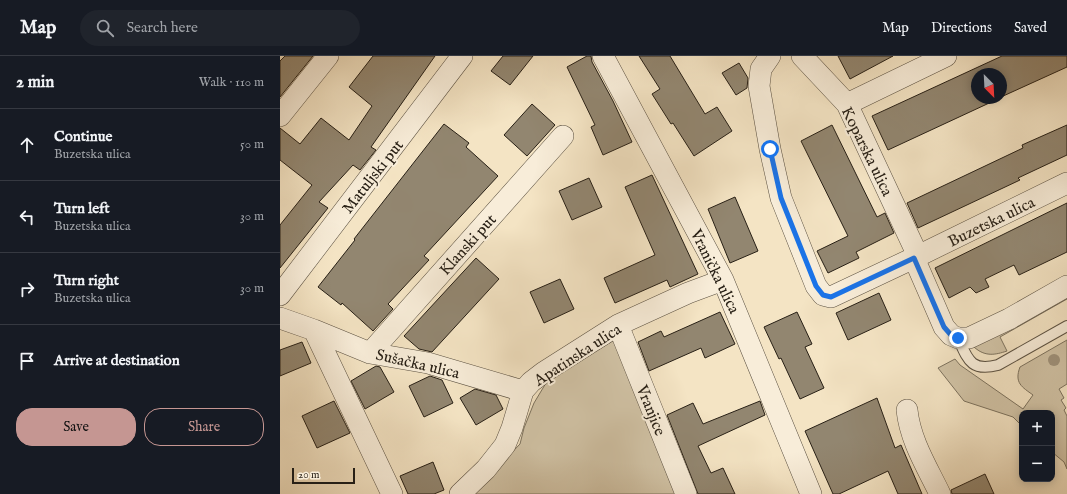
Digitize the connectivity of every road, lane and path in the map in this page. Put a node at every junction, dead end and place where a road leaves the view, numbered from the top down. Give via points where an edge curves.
1 (328, 56) edge
2 (462, 56) edge
3 (603, 56) edge
4 (770, 56) edge
5 (802, 56) edge
6 (946, 56) edge
7 (848, 104) junction
8 (280, 116) edge
9 (563, 136) dead end
10 (1067, 183) edge
11 (916, 257) junction
12 (724, 280) junction
13 (1067, 286) edge
14 (280, 295) edge
15 (280, 318) edge
16 (618, 325) junction
17 (1067, 326) edge
18 (314, 330) junction
19 (958, 338) junction
20 (370, 353) junction
21 (523, 391) junction
22 (907, 410) dead end
23 (392, 494) edge
24 (460, 494) edge
25 (686, 494) edge
26 (811, 494) edge
27 (940, 494) edge

1 - 8 street
2 - 14 street, Matuljski put
3 - 12 street, Vranička ulica
4 - 11 street, Buzetska ulica via 761,69 760,86 770,149 781,198 816,286 823,295 831,297
5 - 7 street, Koparska ulica
6 - 7 street
7 - 11 street, Koparska ulica
9 - 20 street, Klanski put
10 - 11 street, Buzetska ulica
11 - 19 street via 944,327
12 - 16 street, Apatinska ulica via 688,293
12 - 26 street, Vranička ulica
13 - 19 street via 981,333 969,338
15 - 18 street, Sušačka ulica
16 - 21 street, Apatinska ulica via 544,372
16 - 25 street, Vranjice
17 - 19 lane via 998,365 988,368 970,363
18 - 20 street, Sušačka ulica
18 - 23 street
20 - 21 street, Sušačka ulica via 428,363
21 - 24 street, Apatinska ulica via 505,445
22 - 27 street via 913,438

